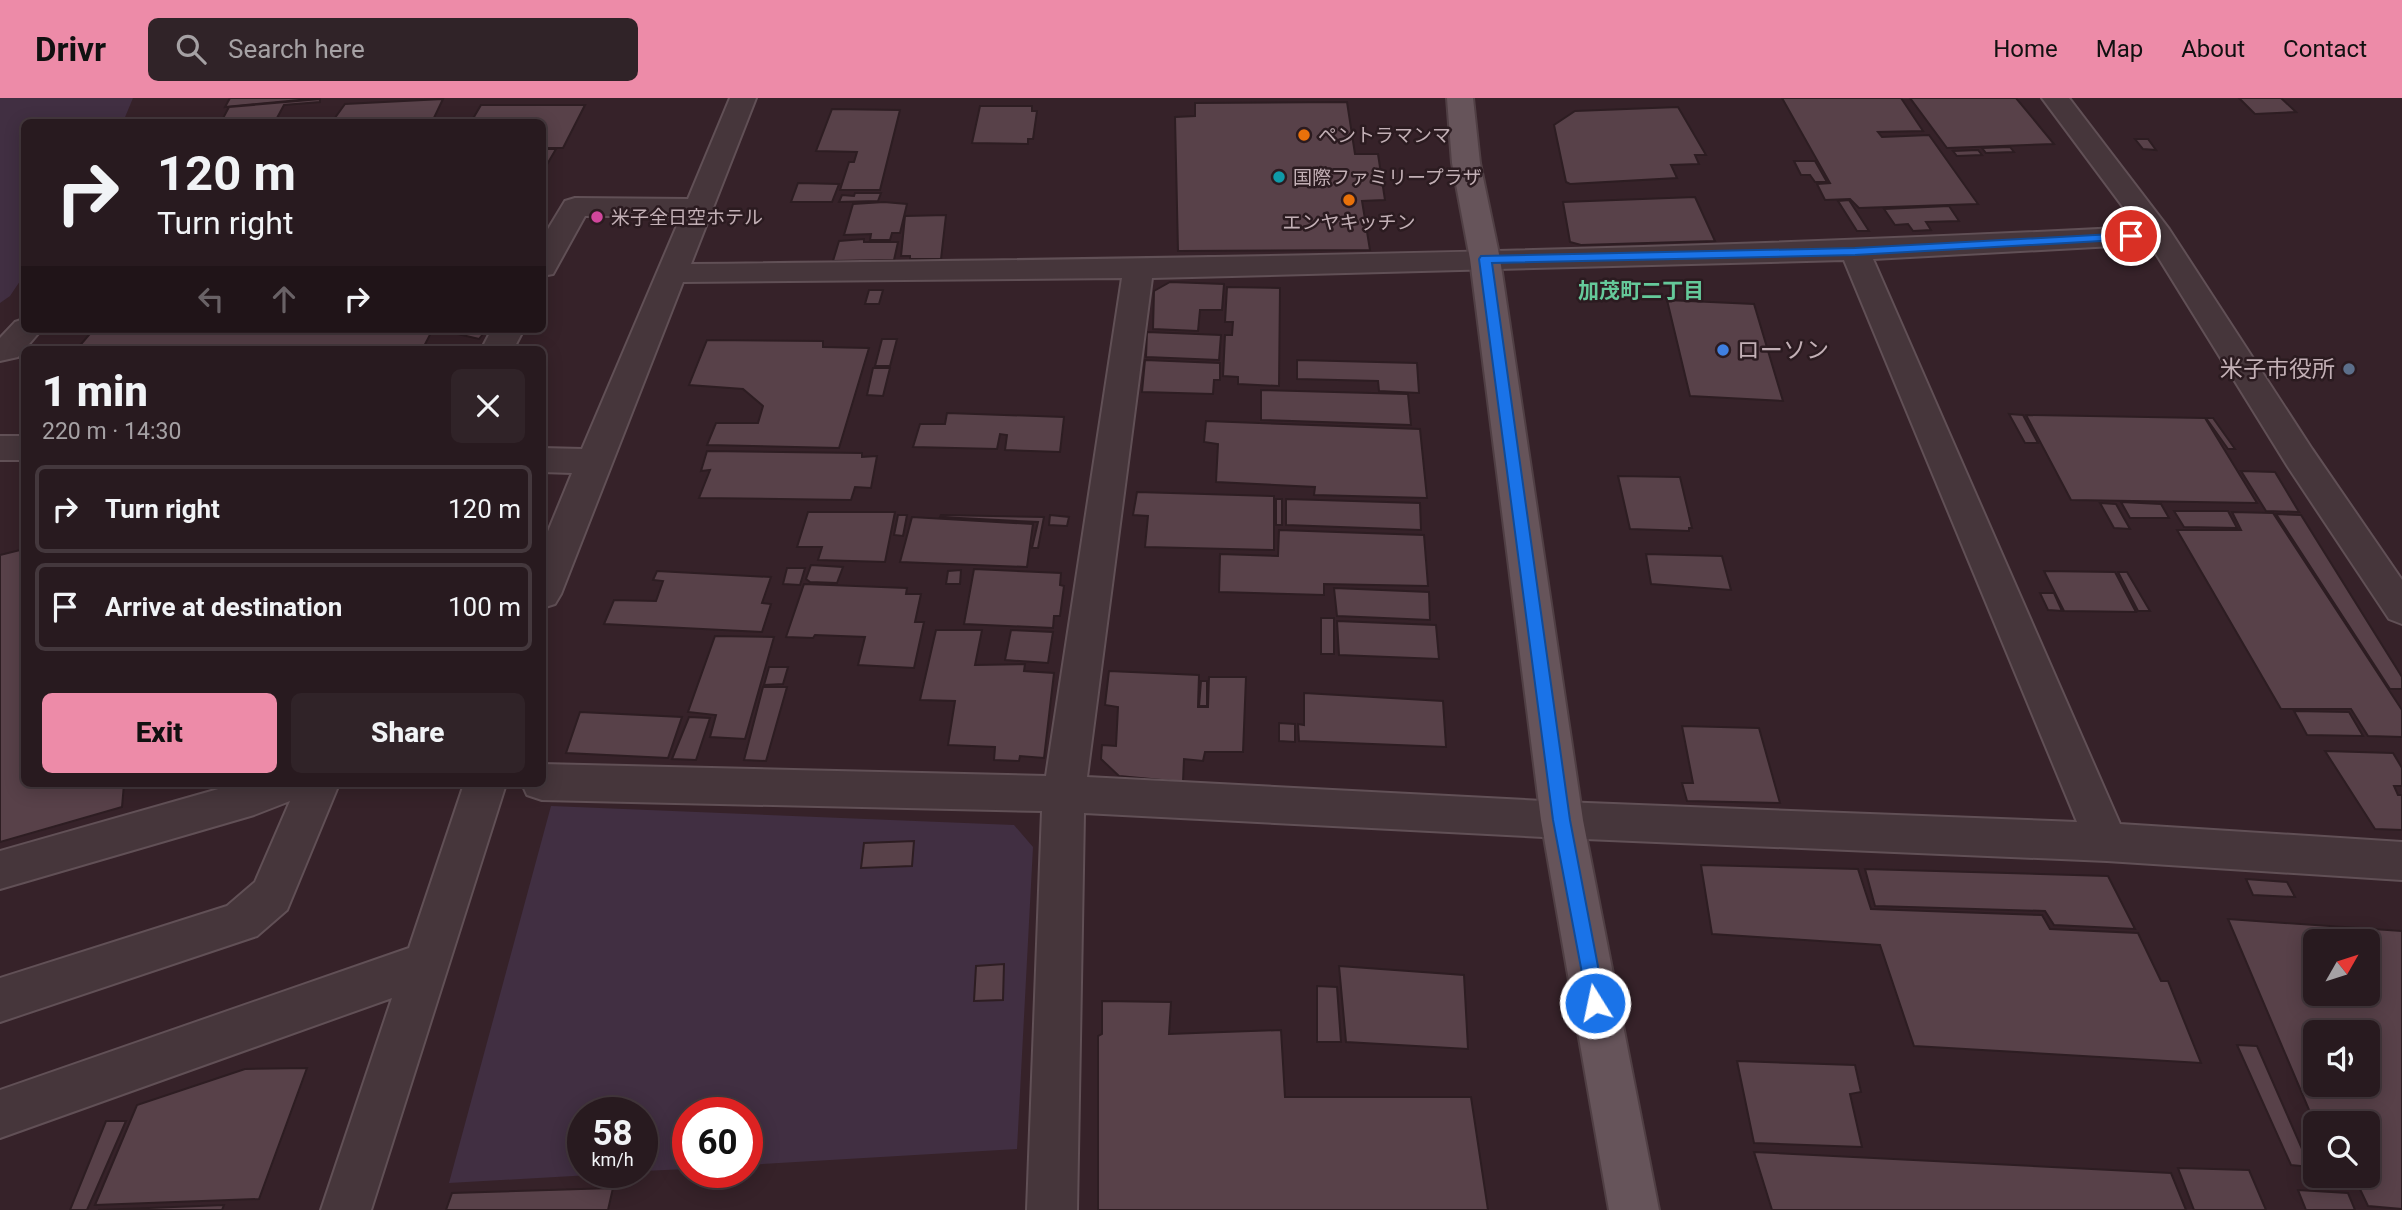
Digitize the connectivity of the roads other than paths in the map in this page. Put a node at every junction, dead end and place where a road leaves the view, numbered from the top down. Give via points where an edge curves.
1 (743, 98) edge
2 (1460, 98) edge
3 (2055, 98) edge
4 (700, 208) junction
5 (2159, 235) junction
6 (1855, 251) junction
7 (1485, 259) junction
8 (546, 260) edge
9 (1138, 270) junction
10 (674, 273) junction
11 (22, 333) edge
12 (0, 351) edge
13 (0, 448) edge
14 (21, 448) edge
15 (546, 460) edge
16 (593, 461) junction
17 (546, 584) edge
18 (2402, 610) edge
19 (546, 782) edge
20 (278, 787) edge
21 (317, 787) edge
22 (484, 787) edge
23 (1064, 794) junction
24 (1562, 820) junction
25 (2107, 842) junction
26 (2402, 861) edge
27 (0, 870) edge
28 (425, 964) junction
29 (0, 1000) edge
30 (0, 1114) edge
31 (346, 1210) edge
32 (1052, 1210) edge
33 (1634, 1210) edge

1 - 4 street
2 - 7 main road via 1465,163
3 - 5 street
4 - 8 street via 575,207
4 - 10 street
5 - 6 street
5 - 18 street
6 - 7 street
6 - 25 street
7 - 9 street
7 - 24 main road
9 - 10 street
9 - 23 street
10 - 16 street
11 - 12 street via 7,350
13 - 14 street
15 - 16 street
16 - 17 street
19 - 23 street
20 - 27 street
21 - 29 street via 271,896 241,922
22 - 28 street
23 - 24 street
23 - 32 street
24 - 25 street
24 - 33 main road
25 - 26 street
28 - 30 street
28 - 31 street

